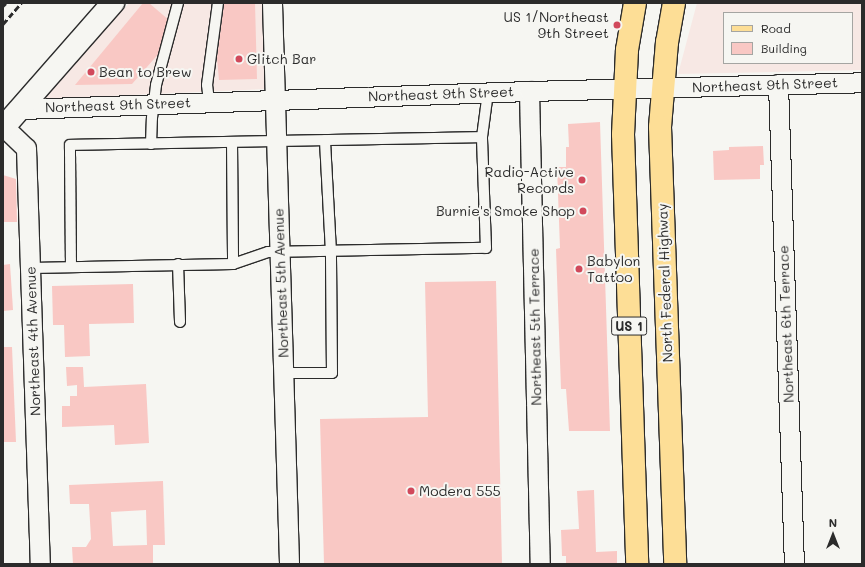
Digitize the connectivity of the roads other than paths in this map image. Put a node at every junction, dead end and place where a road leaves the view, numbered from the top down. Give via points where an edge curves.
1 (112, 3) edge
2 (178, 3) edge
3 (218, 3) edge
4 (272, 3) edge
5 (635, 3) edge
6 (674, 3) edge
7 (862, 82) edge
8 (778, 84) junction
9 (624, 88) junction
10 (662, 88) junction
11 (529, 91) junction
12 (488, 92) junction
13 (276, 100) junction
14 (209, 102) junction
15 (154, 103) junction
16 (21, 108) junction
17 (4, 128) edge
18 (482, 137) junction
19 (325, 140) junction
20 (277, 141) junction
21 (232, 142) junction
22 (152, 144) junction
23 (280, 252) junction
24 (331, 252) junction
25 (178, 264) junction
26 (233, 264) junction
27 (71, 267) junction
28 (31, 268) junction
29 (180, 322) dead end
30 (284, 373) junction
31 (40, 564) edge
32 (289, 564) edge
33 (540, 564) edge
34 (637, 564) edge
35 (675, 564) edge
36 (794, 564) edge

1 - 16 street
2 - 15 lane via 156,85
3 - 14 lane via 207,85
4 - 13 street, Northeast 5th Avenue
5 - 9 main road, US 1
6 - 10 main road, North Federal Highway / US 1
7 - 8 street, Northeast 9th Street
8 - 10 street, Northeast 9th Street
8 - 36 street, Northeast 6th Terrace
9 - 10 street, Northeast 9th Street
9 - 11 street, Northeast 9th Street
9 - 34 main road, US 1 via 623,134
10 - 35 main road, North Federal Highway / US 1 via 660,126
11 - 12 street, Northeast 9th Street
11 - 33 street, Northeast 5th Terrace
12 - 13 street, Northeast 9th Street
12 - 18 lane
13 - 14 street, Northeast 9th Street
13 - 20 street, Northeast 5th Avenue
14 - 15 street, Northeast 9th Street
15 - 16 street, Northeast 9th Street
15 - 22 lane
16 - 17 street
17 - 28 street, Northeast 4th Avenue via 26,148
18 - 19 lane
18 - 24 lane via 486,248
19 - 20 lane
19 - 24 lane
20 - 21 lane
20 - 23 street, Northeast 5th Avenue
21 - 22 lane
21 - 26 lane
22 - 27 lane via 70,144
23 - 24 lane
23 - 26 lane via 268,252
23 - 30 street, Northeast 5th Avenue
24 - 30 lane via 332,373
25 - 26 lane
25 - 27 lane
25 - 29 lane
27 - 28 lane
28 - 31 street, Northeast 4th Avenue
30 - 32 street, Northeast 5th Avenue

